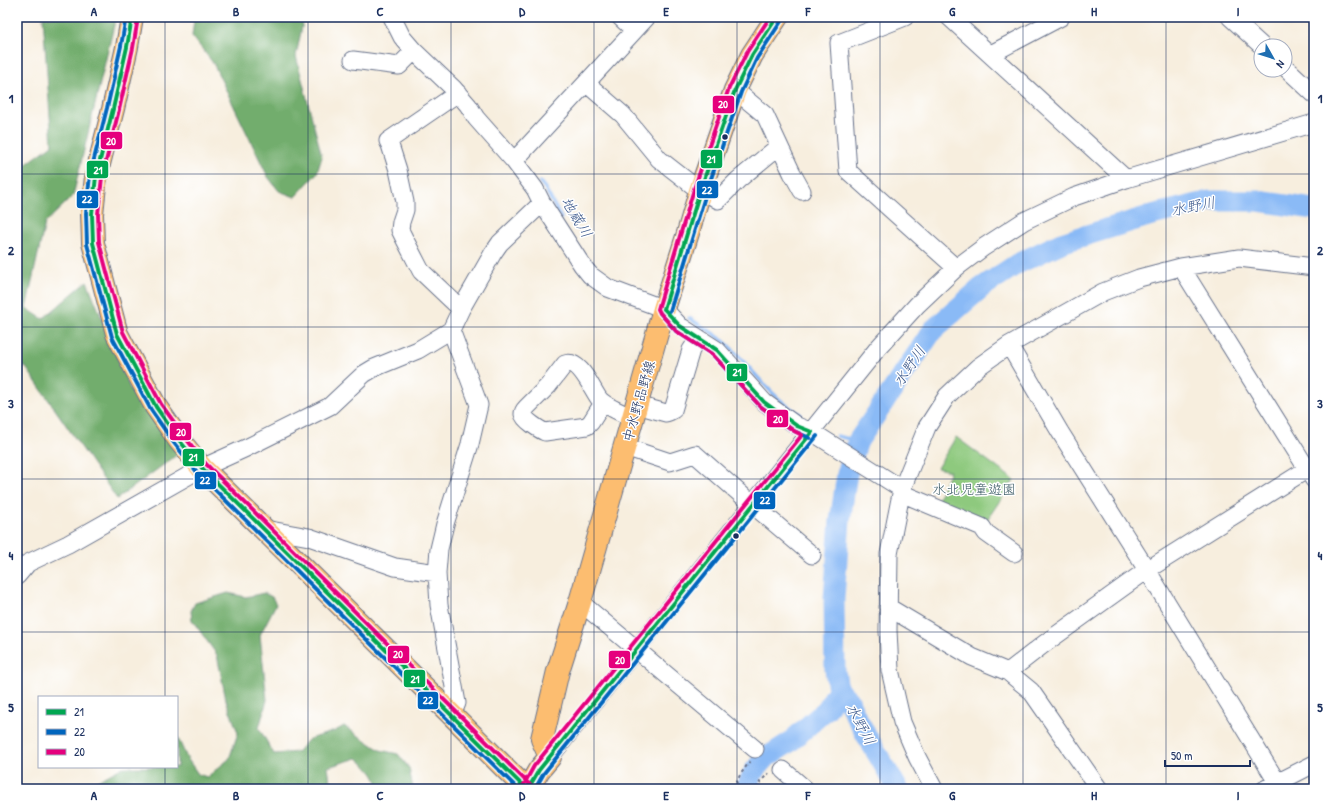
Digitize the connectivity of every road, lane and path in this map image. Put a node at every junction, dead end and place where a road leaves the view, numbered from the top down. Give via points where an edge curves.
1 (132, 17) edge
2 (620, 17) edge
3 (647, 17) edge
4 (777, 17) edge
5 (905, 17) edge
6 (949, 17) edge
7 (1061, 17) edge
8 (1230, 17) edge
9 (397, 19) edge
10 (1041, 22) edge
11 (634, 30) junction
12 (1253, 38) edge
13 (414, 51) junction
14 (991, 54) junction
15 (353, 60) dead end
16 (1293, 74) edge
17 (586, 83) junction
18 (735, 90) junction
19 (458, 94) junction
20 (1314, 94) edge
21 (1314, 123) edge
22 (779, 146) junction
23 (514, 161) junction
24 (1126, 179) junction
25 (700, 191) junction
26 (802, 191) dead end
27 (542, 203) junction
28 (1314, 266) edge
29 (1181, 267) junction
30 (956, 268) junction
31 (461, 309) junction
32 (664, 309) junction
33 (451, 330) junction
34 (698, 338) junction
35 (1009, 345) junction
36 (603, 402) junction
37 (635, 411) junction
38 (812, 432) junction
39 (625, 447) junction
40 (202, 468) junction
41 (1312, 472) edge
42 (898, 488) junction
43 (753, 505) junction
44 (265, 529) junction
45 (1014, 553) dead end
46 (812, 555) dead end
47 (1147, 570) junction
48 (437, 573) junction
49 (17, 576) edge
50 (580, 602) junction
51 (888, 607) junction
52 (636, 650) junction
53 (1008, 672) junction
54 (452, 715) junction
55 (755, 749) joint
56 (550, 757) junction
57 (1314, 764) edge
58 (783, 770) joint
59 (1271, 786) edge
60 (527, 789) edge
61 (734, 789) edge
62 (757, 789) edge
63 (805, 789) edge
64 (934, 789) edge
65 (1099, 789) edge

1 - 40 main road via 96,176 92,214 93,243 117,334 156,407
2 - 11 street
3 - 11 street
4 - 18 main road, 中水野品野線 via 752,54
5 - 30 street via 839,43 848,171
6 - 14 street
7 - 10 street
8 - 12 street
9 - 13 street via 402,37
10 - 14 street
11 - 17 street
13 - 15 street via 399,66
13 - 19 street
14 - 24 street
16 - 20 street
17 - 23 street
17 - 25 street via 623,115 659,159
18 - 22 street via 765,115
18 - 25 main road, 中水野品野線
19 - 23 street
19 - 31 street via 388,141 405,202 400,230 402,235 421,272
21 - 24 street
22 - 25 street via 718,200
22 - 26 street
23 - 27 street
24 - 30 street via 1074,197 1024,222 984,246
25 - 32 main road, 中水野品野線
27 - 31 street via 500,243
27 - 32 street via 590,274 608,288
28 - 29 street via 1238,258
29 - 35 street via 1139,278 1103,292
29 - 41 street
30 - 38 street via 917,305 878,348
31 - 33 street
32 - 34 street via 680,326
32 - 37 main road, 中水野品野線
33 - 40 street via 418,350 364,374 330,406
33 - 48 street via 479,405 470,444 445,524
34 - 37 street via 691,350 672,410 666,413
34 - 38 street via 717,350 764,402 797,426
35 - 42 street via 978,367 947,396 927,427
35 - 47 street via 1060,432
36 - 36 street via 579,369 568,363 564,364 548,386 526,408 523,415 545,432 584,428 591,422
36 - 37 street via 626,415
37 - 39 main road, 中水野品野線
38 - 42 street
38 - 43 street
39 - 43 street via 670,462 695,454
39 - 50 main road, 中水野品野線
40 - 44 main road
40 - 49 street via 68,544 28,563
41 - 47 street
42 - 45 street via 982,527 986,533
42 - 51 street via 889,554
43 - 46 street
43 - 52 street
44 - 48 street via 309,537 394,567
44 - 54 main road
47 - 53 street
47 - 59 street
48 - 54 street via 439,605 457,703
50 - 52 street
50 - 56 main road, 中水野品野線 via 558,671 542,739
51 - 53 street via 972,657
51 - 64 street via 890,670 902,722
52 - 55 street
52 - 56 street
53 - 65 street via 1031,691
54 - 60 main road
55 - 61 path
56 - 60 main road
57 - 59 street
58 - 62 path via 776,768 767,774
58 - 63 street

